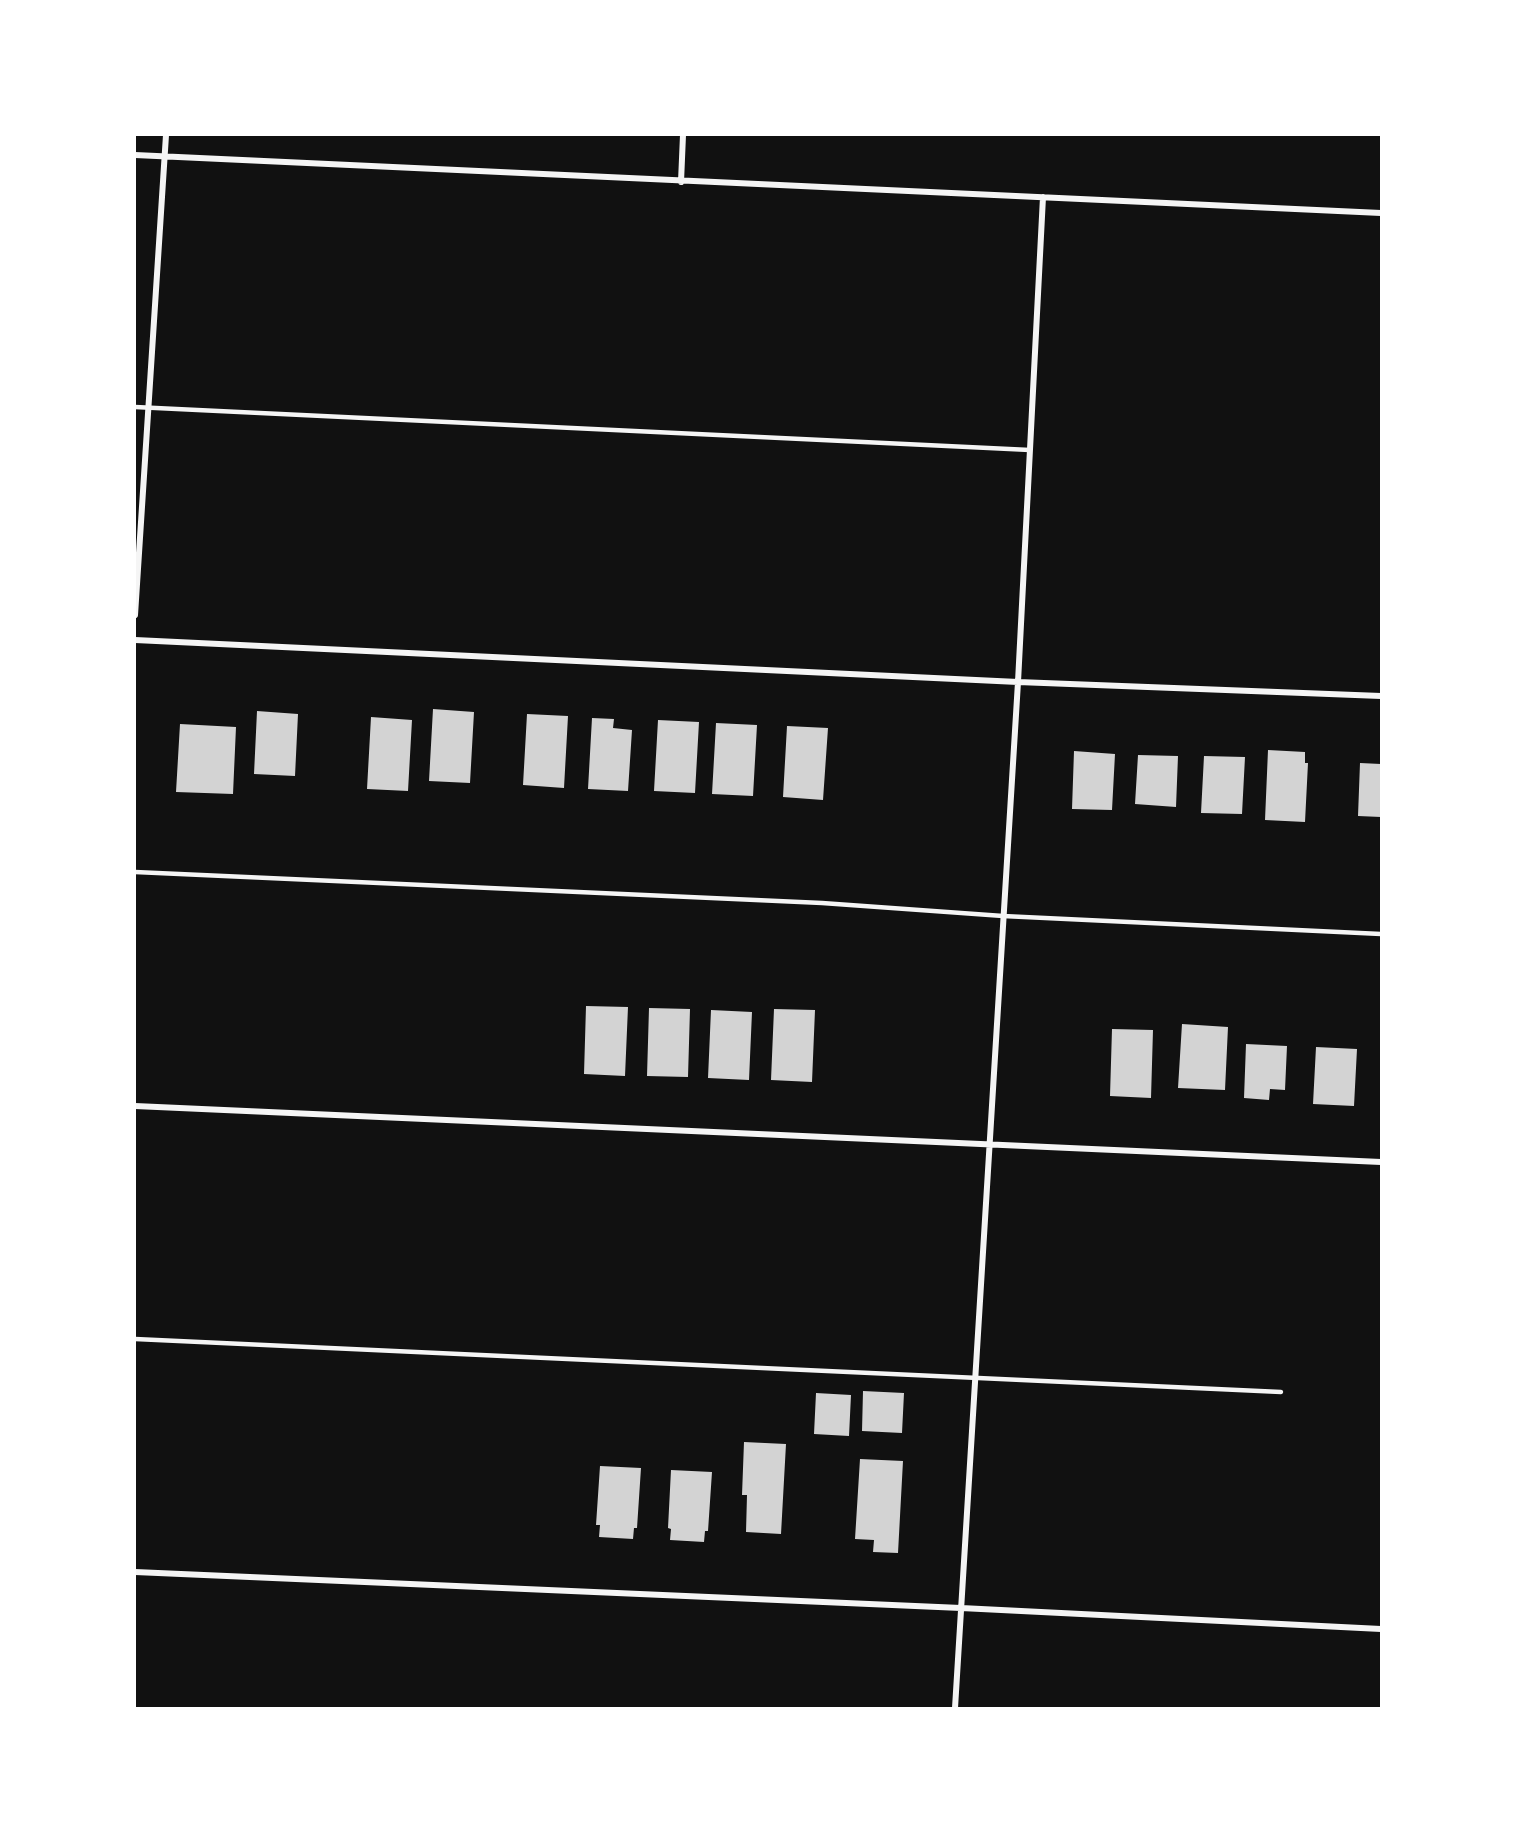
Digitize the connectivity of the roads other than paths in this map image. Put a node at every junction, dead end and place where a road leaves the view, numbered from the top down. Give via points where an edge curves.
1 (166, 135) edge
2 (683, 135) edge
3 (135, 155) edge
4 (165, 156) junction
5 (681, 182) junction
6 (1043, 197) junction
7 (1381, 213) edge
8 (135, 407) edge
9 (148, 407) junction
10 (1030, 450) junction
11 (135, 615) edge
12 (135, 640) edge
13 (1018, 681) junction
14 (1381, 696) edge
15 (135, 872) edge
16 (1004, 916) junction
17 (1381, 934) edge
18 (135, 1106) edge
19 (989, 1144) junction
20 (1381, 1162) edge
21 (135, 1340) edge
22 (975, 1377) junction
23 (1281, 1392) dead end
24 (135, 1572) edge
25 (961, 1608) junction
26 (1381, 1629) edge
27 (956, 1708) edge

1 - 4 street
2 - 5 street
3 - 4 street
4 - 5 street
4 - 9 street
5 - 6 street
6 - 7 street
6 - 10 street
8 - 9 lane
9 - 10 lane
9 - 11 street
10 - 13 street
12 - 13 street
13 - 14 street
13 - 16 street
15 - 16 lane via 810,903
16 - 17 lane
16 - 19 street
18 - 19 street
19 - 20 street
19 - 22 street
21 - 22 lane
22 - 23 lane
22 - 25 street
24 - 25 street
25 - 26 street
25 - 27 street

